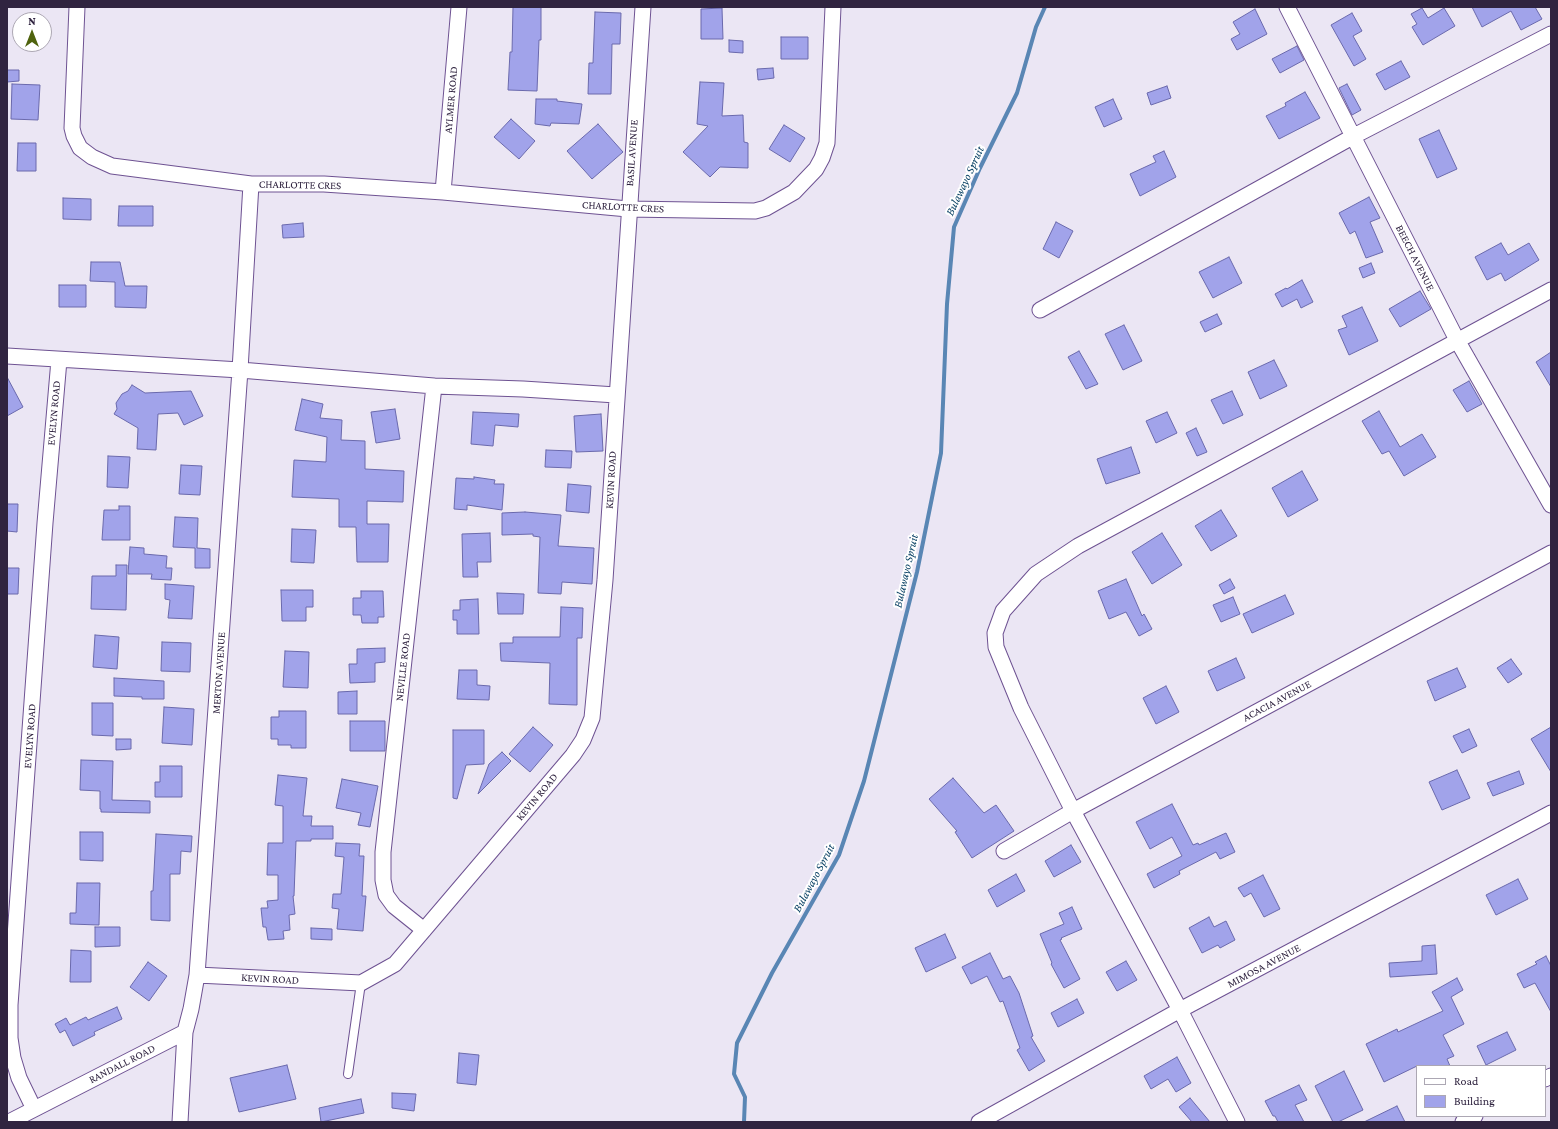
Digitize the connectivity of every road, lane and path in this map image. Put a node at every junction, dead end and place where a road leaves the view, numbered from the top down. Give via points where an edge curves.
1 (77, 7) edge
2 (458, 7) edge
3 (642, 7) edge
4 (833, 7) edge
5 (1287, 7) edge
6 (1551, 34) edge
7 (1354, 136) junction
8 (251, 184) junction
9 (443, 192) junction
10 (628, 209) junction
11 (1551, 290) edge
12 (1040, 310) dead end
13 (1457, 340) junction
14 (7, 356) edge
15 (59, 360) junction
16 (240, 370) junction
17 (434, 386) junction
18 (616, 395) junction
19 (1551, 505) edge
20 (1551, 553) edge
21 (1073, 811) junction
22 (1551, 813) edge
23 (1004, 852) dead end
24 (424, 930) junction
25 (197, 976) junction
26 (361, 983) junction
27 (1180, 1010) junction
28 (185, 1032) junction
29 (348, 1074) dead end
30 (34, 1109) junction
31 (1473, 1117) edge
32 (8, 1122) edge
33 (180, 1122) edge
34 (979, 1122) edge
35 (1237, 1122) edge
36 (1463, 1122) edge

1 - 8 street, CHARLOTTE CRES via 72,128 80,148 112,166
2 - 9 street, AYLMER ROAD
3 - 10 street, BASIL AVENUE
4 - 10 street, CHARLOTTE CRES via 827,143 816,169 794,192 771,206 756,211
5 - 7 street, BEECH AVENUE
6 - 7 street
7 - 12 street
7 - 13 street, BEECH AVENUE
8 - 9 street, CHARLOTTE CRES via 324,184
8 - 16 street, CHARLOTTE CRES
9 - 10 street, CHARLOTTE CRES
10 - 18 street, BASIL AVENUE
11 - 13 street
13 - 19 street, BEECH AVENUE
13 - 21 street via 1078,546 1036,574 1003,610 995,633 996,647 1021,708
14 - 15 street
15 - 16 street
15 - 30 street, EVELYN ROAD via 10,1005 13,1058 19,1078
16 - 17 street
16 - 25 street, MERTON AVENUE
17 - 18 street
17 - 24 street, NEVILLE ROAD via 383,852 386,896 394,906
18 - 24 street, KEVIN ROAD via 605,580 592,718 583,740 573,755
20 - 21 street, ACACIA AVENUE
21 - 23 street, ACACIA AVENUE
21 - 27 street
22 - 27 street, MIMOSA AVENUE
24 - 26 street, KEVIN ROAD via 395,964
25 - 26 street, KEVIN ROAD
25 - 28 street
26 - 29 lane
27 - 34 street, MIMOSA AVENUE
27 - 35 street
28 - 30 street, RANDALL ROAD
28 - 33 street
30 - 32 street, RANDALL ROAD
31 - 36 street

